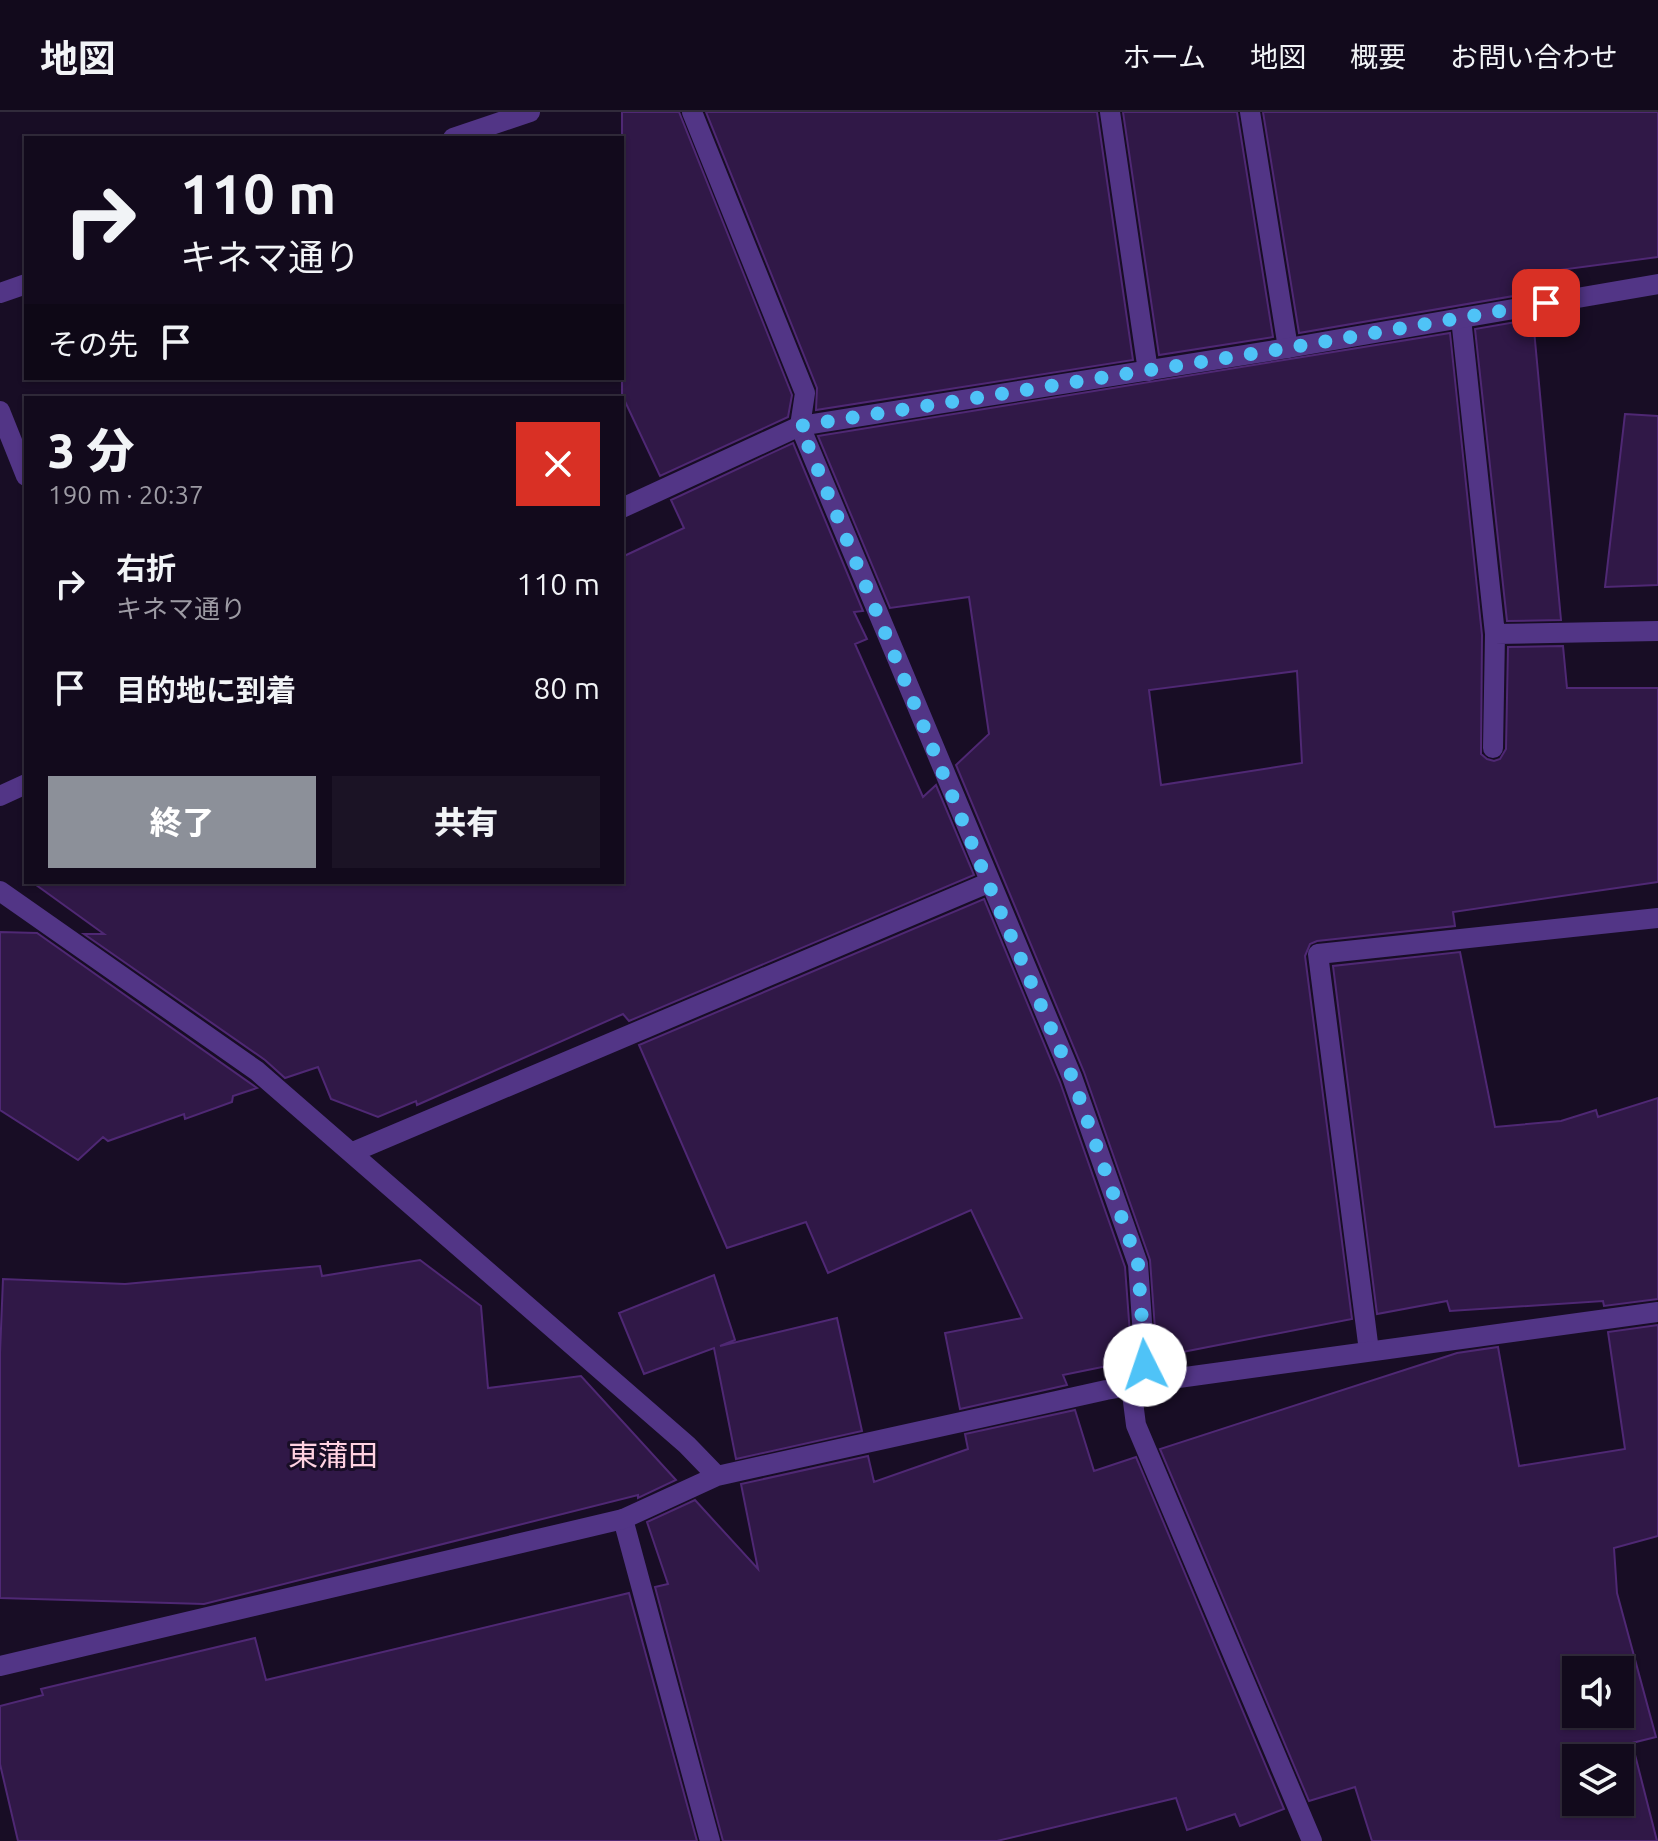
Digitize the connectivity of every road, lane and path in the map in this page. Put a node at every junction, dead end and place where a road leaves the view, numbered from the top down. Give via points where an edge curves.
1 (530, 112) edge
2 (692, 112) edge
3 (1110, 112) edge
4 (1250, 112) edge
5 (459, 136) edge
6 (1658, 284) edge
7 (24, 285) edge
8 (0, 293) edge
9 (1461, 318) junction
10 (1288, 348) junction
11 (1148, 371) junction
12 (0, 411) edge
13 (800, 426) junction
14 (24, 471) edge
15 (624, 507) edge
16 (1658, 631) edge
17 (1495, 634) junction
18 (1493, 748) dead end
19 (24, 785) edge
20 (0, 796) edge
21 (988, 883) junction
22 (0, 891) edge
23 (1658, 918) edge
24 (353, 1152) junction
25 (1658, 1312) edge
26 (1369, 1351) junction
27 (1131, 1386) junction
28 (717, 1476) junction
29 (623, 1519) junction
30 (0, 1666) edge
31 (1306, 1840) edge
32 (710, 1841) edge

1 - 5 street
2 - 13 street via 805,393
3 - 11 street
4 - 10 street
6 - 9 street
7 - 8 street
9 - 10 street
9 - 17 street
10 - 11 street
11 - 13 street
12 - 14 street
13 - 15 street
13 - 21 street
16 - 17 street
17 - 18 street
19 - 20 street
21 - 24 street
21 - 27 street via 1072,1077 1138,1264 1145,1365
22 - 24 street via 257,1071
23 - 26 street via 1318,954
24 - 28 street
25 - 26 street
26 - 27 street
27 - 28 street
27 - 31 street via 1136,1425
28 - 29 street
29 - 30 street
29 - 32 street

